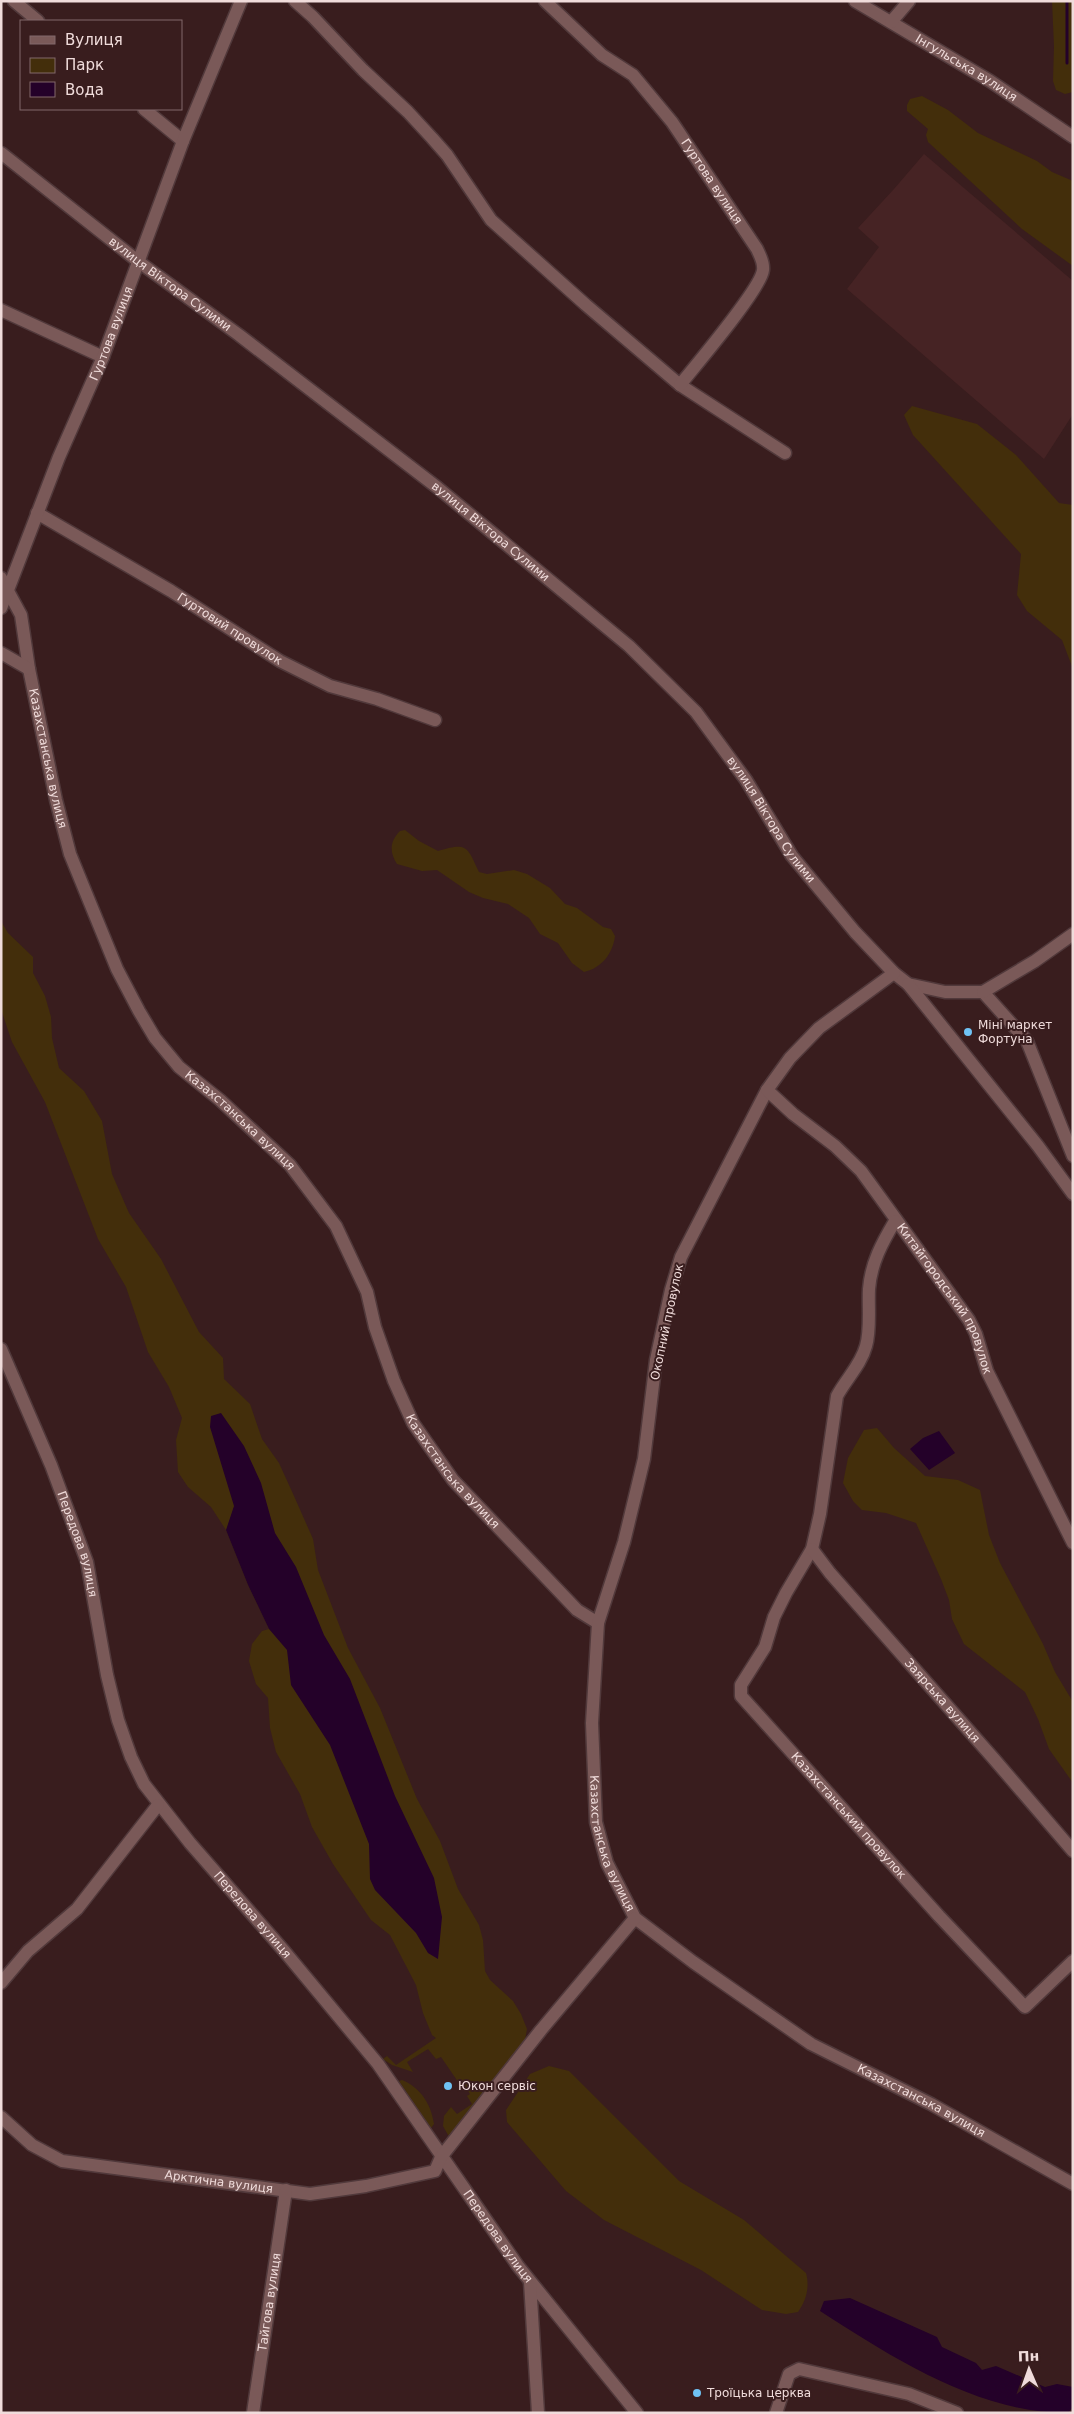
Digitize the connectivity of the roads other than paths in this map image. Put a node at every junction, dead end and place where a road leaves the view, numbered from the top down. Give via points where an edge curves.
1 (14, 1) edge
2 (241, 1) edge
3 (295, 1) edge
4 (545, 1) edge
5 (909, 1) edge
6 (856, 2) edge
7 (37, 20) edge
8 (891, 22) junction
9 (145, 110) edge
10 (1073, 137) edge
11 (183, 141) junction
12 (1, 153) edge
13 (139, 262) junction
14 (1, 310) edge
15 (102, 356) junction
16 (680, 385) junction
17 (785, 453) dead end
18 (37, 513) junction
19 (1, 578) edge
20 (9, 592) junction
21 (1, 608) edge
22 (1, 653) edge
23 (28, 669) junction
24 (435, 720) dead end
25 (1073, 934) edge
26 (894, 973) junction
27 (908, 984) junction
28 (984, 992) junction
29 (767, 1090) junction
30 (1073, 1156) edge
31 (1073, 1194) edge
32 (895, 1221) junction
33 (1, 1349) edge
34 (1073, 1543) edge
35 (812, 1549) junction
36 (598, 1623) junction
37 (158, 1805) junction
38 (1073, 1851) edge
39 (635, 1918) junction
40 (1073, 1961) edge
41 (1, 1983) edge
42 (1, 2117) edge
43 (441, 2158) junction
44 (1073, 2184) edge
45 (286, 2190) junction
46 (530, 2282) junction
47 (253, 2413) edge
48 (538, 2413) edge
49 (637, 2413) edge
50 (776, 2413) edge
51 (957, 2413) edge

1 - 7 street
2 - 11 street, Гуртова вулиця
3 - 16 street via 432,138 490,220
4 - 16 street, Гуртова вулиця via 602,55 633,74 672,122 762,260 763,272 756,285
5 - 8 street
6 - 8 street, Інгульська вулиця
8 - 10 street, Інгульська вулиця via 990,81
9 - 11 street
11 - 13 street, Гуртова вулиця
12 - 13 street, вулиця Віктора Сулими
13 - 15 street, Гуртова вулиця
13 - 26 street, вулиця Віктора Сулими via 438,488 629,646 696,712 746,780 792,856
14 - 15 street
15 - 18 street, Гуртова вулиця
16 - 17 street
18 - 20 street, Гуртова вулиця
18 - 24 street, Гуртовий провулок via 171,591 280,661 330,686
19 - 20 street, Казахстанська вулиця
20 - 21 street, Гуртова вулиця
20 - 23 street, Казахстанська вулиця via 21,615
22 - 23 street
23 - 36 street, Казахстанська вулиця via 70,854 117,969 155,1038 179,1066 290,1165 336,1226 367,1292 375,1327 413,1423 460,1487 577,1610
25 - 28 street
26 - 27 street, вулиця Віктора Сулими
26 - 29 street, Окопний провулок via 819,1028 790,1058
27 - 28 street, вулиця Віктора Сулими via 945,992
27 - 31 street, вулиця Віктора Сулими
28 - 30 street via 1028,1041
29 - 32 street, Китайгородський провулок via 861,1171
29 - 36 street, Окопний провулок via 681,1257 656,1360 644,1458 624,1542
32 - 34 street, Китайгородський провулок via 976,1334 987,1371
32 - 35 street via 874,1261 867,1345 859,1364 837,1396
33 - 37 street, Передова вулиця via 82,1546 118,1720 144,1784
35 - 38 street, Заярська вулиця
35 - 40 street, Казахстанський провулок via 774,1617 765,1647 741,1685 742,1696 939,1916 1025,2006
36 - 39 street, Казахстанська вулиця via 592,1723 596,1822 607,1863
37 - 41 street via 77,1909 28,1952
37 - 43 street, Передова вулиця via 378,2064
39 - 43 street via 541,2030
39 - 44 street, Казахстанська вулиця via 811,2044 931,2104
42 - 45 street, Арктична вулиця via 32,2145 62,2161
43 - 45 street, Арктична вулиця via 435,2171 366,2186 310,2194
43 - 46 street, Передова вулиця
45 - 47 street, Тайгова вулиця
46 - 48 street
46 - 49 street, Передова вулиця
50 - 51 street via 789,2374 799,2369 909,2394

